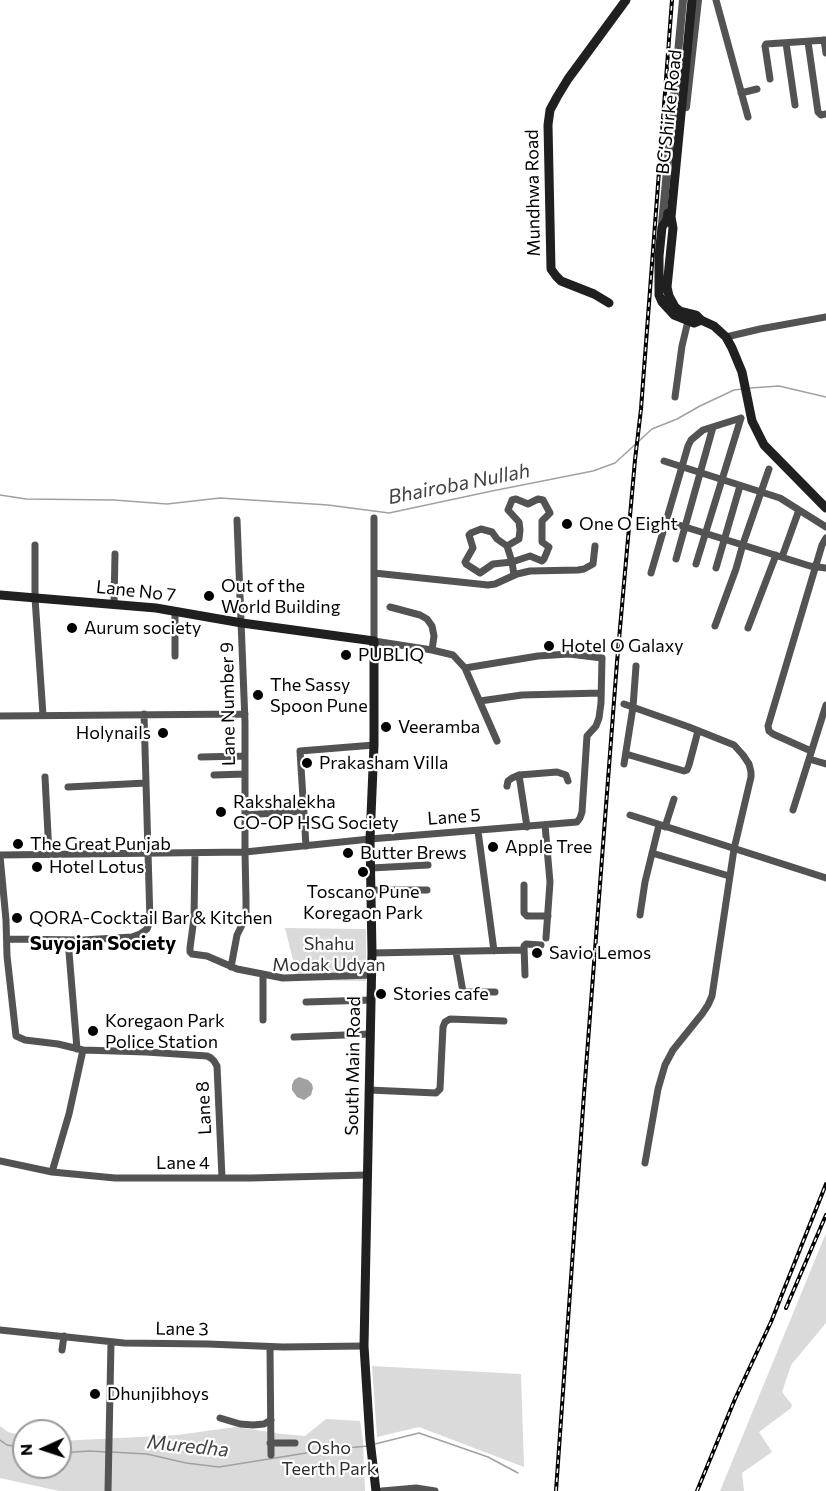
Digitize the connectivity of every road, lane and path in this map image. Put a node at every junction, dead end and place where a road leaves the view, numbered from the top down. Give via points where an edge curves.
1 (626, 0) edge
2 (683, 0) edge
3 (690, 0) edge
4 (698, 0) edge
5 (716, 0) edge
6 (825, 40) edge
7 (808, 42) junction
8 (786, 43) junction
9 (826, 53) edge
10 (770, 79) dead end
11 (757, 89) dead end
12 (741, 93) junction
13 (795, 105) dead end
14 (826, 114) edge
15 (748, 117) dead end
16 (668, 223) junction
17 (667, 302) junction
18 (609, 303) dead end
19 (826, 318) edge
20 (701, 320) junction
21 (688, 321) junction
22 (726, 338) junction
23 (675, 397) dead end
24 (713, 427) junction
25 (664, 461) dead end
26 (682, 467) junction
27 (769, 469) dead end
28 (700, 473) junction
29 (722, 480) junction
30 (740, 486) junction
31 (762, 492) junction
32 (826, 508) edge
33 (799, 510) junction
34 (374, 518) dead end
35 (237, 520) dead end
36 (666, 521) junction
37 (685, 527) junction
38 (826, 527) edge
39 (705, 533) junction
40 (724, 538) junction
41 (826, 538) edge
42 (35, 544) dead end
43 (743, 544) junction
44 (507, 546) junction
45 (595, 546) dead end
46 (114, 554) dead end
47 (779, 556) junction
48 (676, 559) dead end
49 (512, 562) junction
50 (696, 564) dead end
51 (816, 567) junction
52 (716, 568) dead end
53 (826, 568) edge
54 (374, 573) junction
55 (651, 573) dead end
56 (514, 575) junction
57 (0, 595) edge
58 (35, 598) junction
59 (114, 604) junction
60 (390, 607) dead end
61 (176, 611) junction
62 (242, 623) junction
63 (715, 626) dead end
64 (748, 628) dead end
65 (375, 641) junction
66 (432, 651) junction
67 (175, 656) dead end
68 (636, 666) dead end
69 (465, 668) junction
70 (601, 693) junction
71 (480, 701) junction
72 (624, 704) dead end
73 (826, 705) edge
74 (633, 707) junction
75 (144, 714) junction
76 (245, 714) junction
77 (43, 715) junction
78 (0, 716) edge
79 (698, 731) junction
80 (497, 741) dead end
81 (374, 745) junction
82 (626, 754) junction
83 (810, 755) junction
84 (245, 756) junction
85 (201, 757) dead end
86 (624, 764) dead end
87 (826, 764) edge
88 (245, 774) junction
89 (214, 775) dead end
90 (519, 775) junction
91 (45, 777) dead end
92 (568, 781) dead end
93 (146, 783) junction
94 (507, 786) dead end
95 (68, 787) dead end
96 (674, 799) dead end
97 (793, 810) dead end
98 (304, 811) junction
99 (245, 815) junction
100 (630, 815) dead end
101 (545, 825) junction
102 (527, 826) junction
103 (662, 826) junction
104 (478, 831) junction
105 (370, 839) junction
106 (306, 846) junction
107 (734, 849) junction
108 (244, 852) junction
109 (149, 853) junction
110 (195, 853) junction
111 (652, 853) junction
112 (49, 854) junction
113 (0, 856) edge
114 (428, 866) dead end
115 (370, 868) junction
116 (729, 876) junction
117 (826, 878) edge
118 (524, 885) dead end
119 (371, 890) junction
120 (428, 890) dead end
121 (640, 915) dead end
122 (548, 916) junction
123 (546, 938) dead end
124 (7, 939) junction
125 (68, 940) junction
126 (541, 945) dead end
127 (524, 950) junction
128 (494, 951) junction
129 (456, 952) junction
130 (372, 953) junction
131 (231, 967) junction
132 (263, 974) junction
133 (372, 975) junction
134 (525, 975) dead end
135 (495, 992) dead end
136 (371, 1000) junction
137 (306, 1002) dead end
138 (263, 1020) dead end
139 (504, 1021) dead end
140 (370, 1034) junction
141 (294, 1038) dead end
142 (80, 1050) junction
143 (369, 1090) junction
144 (0, 1161) edge
145 (645, 1163) dead end
146 (52, 1172) junction
147 (367, 1175) junction
148 (222, 1178) junction
149 (0, 1330) edge
150 (64, 1336) junction
151 (111, 1342) junction
152 (270, 1347) junction
153 (364, 1347) junction
154 (62, 1350) dead end
155 (220, 1418) dead end
156 (270, 1420) junction
157 (270, 1443) junction
158 (295, 1443) dead end
159 (271, 1455) dead end
160 (108, 1489) edge
161 (376, 1491) edge
162 (382, 1491) edge
163 (435, 1491) edge

1 - 18 main road, Mundhwa Road via 568,79 550,110 548,125 551,269 561,281
2 - 16 street
3 - 16 main road
4 - 16 street, BG Shirke Road
5 - 12 street
6 - 7 street
6 - 9 street
7 - 8 street
7 - 14 street via 818,112
8 - 10 street via 765,45
8 - 13 street
11 - 12 street
12 - 15 street
16 - 17 main road
17 - 20 main road
17 - 21 main road via 674,315
19 - 22 street
20 - 21 main road
20 - 22 main road
21 - 23 street
22 - 32 main road via 742,372 752,421 764,444
24 - 26 street via 691,440
24 - 28 street
24 - 29 street via 741,418
25 - 26 street
26 - 28 street
26 - 36 street
27 - 31 street
28 - 29 street
28 - 37 street
29 - 30 street
29 - 39 street
30 - 31 street
30 - 40 street
31 - 33 street
31 - 43 street
33 - 38 street
33 - 47 street
34 - 54 street
35 - 62 street, Lane Number 9
36 - 37 street
36 - 55 street
37 - 39 street
37 - 48 street
39 - 40 street
39 - 50 street
40 - 43 street
40 - 52 street
41 - 51 street
42 - 58 street
43 - 47 street
43 - 63 street
44 - 49 street
44 - 49 street via 492,532 481,529 469,535 473,548 465,562 480,573 493,564
44 - 49 street via 519,539 520,530 519,522 508,510 512,500 528,504 543,500 550,510 542,521 541,540 549,547 544,559 530,556
45 - 56 street via 593,564 584,569
46 - 59 street
47 - 51 street
47 - 64 street
49 - 56 street
51 - 53 street
51 - 83 street via 768,726 773,734
54 - 56 street via 488,585
54 - 65 street
57 - 58 main road, Lane No 7
58 - 59 main road, Lane No 7
58 - 77 street
59 - 61 main road, Lane No 7
60 - 66 street via 427,619 434,636
61 - 62 main road, Lane No 7
61 - 67 street
62 - 65 main road, Lane No 7
62 - 76 street, Lane Number 9
65 - 66 street
65 - 81 main road, South Main Road
66 - 69 street via 453,655
68 - 74 street
69 - 70 street via 538,656 602,658
69 - 71 street
70 - 71 street via 522,694
70 - 101 street, Lane 5 via 599,718 586,736 580,818 572,824
71 - 80 street
72 - 74 street
73 - 83 street
74 - 79 street
74 - 82 street
75 - 76 street
75 - 77 street
75 - 93 street
76 - 84 street, Lane Number 9
77 - 78 street
79 - 82 street via 684,771
79 - 107 street via 734,745 749,764 751,777
81 - 98 street via 300,751
81 - 105 main road, South Main Road
82 - 86 street
83 - 87 street
83 - 97 street
84 - 85 street
84 - 88 street, Lane Number 9
88 - 89 street
88 - 99 street, Lane Number 9
90 - 92 street via 557,772 566,775
90 - 94 street via 508,781
90 - 102 street
91 - 112 street
93 - 95 street
93 - 109 street
96 - 103 street
98 - 99 street
98 - 106 street
99 - 108 street, Lane Number 9
100 - 103 street
101 - 102 street, Lane 5
101 - 122 street via 550,882
102 - 104 street, Lane 5
103 - 107 street
103 - 111 street
104 - 105 street, Lane 5
104 - 128 street
105 - 106 street, Lane 5
105 - 115 main road, South Main Road
106 - 108 street, Lane 5
107 - 116 street
107 - 117 street
108 - 110 street, Lane 5
108 - 131 street, Lane Number 9 via 246,913
109 - 110 street, Lane 5
109 - 112 street, Lane 5
109 - 125 street via 147,929 132,937
110 - 131 street via 190,952
111 - 116 street
111 - 121 street
112 - 113 street, Lane 5
113 - 124 street, Lane 8
114 - 115 street
115 - 119 main road, South Main Road
116 - 145 street via 712,996 665,1065
118 - 122 street via 524,914
119 - 120 street
119 - 130 main road, South Main Road
122 - 123 street
124 - 125 street
124 - 142 street, Lane 8 via 16,1036
125 - 142 street
126 - 127 street via 526,944
127 - 128 street
127 - 134 street
128 - 129 street
129 - 130 street
129 - 135 street via 463,992
130 - 133 main road, South Main Road
131 - 132 street
132 - 133 street via 283,978
132 - 138 street
133 - 136 main road, South Main Road
136 - 137 street
136 - 140 main road, South Main Road
139 - 143 street via 450,1018 445,1022 440,1089 436,1093
140 - 141 street
140 - 143 main road, South Main Road
142 - 146 street via 69,1114
142 - 148 street, Lane 8 via 207,1056 214,1060
143 - 147 main road, South Main Road
144 - 146 street, Lane 4
146 - 148 street, Lane 4 via 115,1178
147 - 148 street, Lane 4
147 - 153 main road, South Main Road
149 - 150 street, Lane 3
150 - 151 street, Lane 3
150 - 154 street
151 - 152 street, Lane 3
151 - 160 street
152 - 153 street, Lane 3
152 - 156 street
153 - 161 main road, South Main Road
155 - 156 street via 253,1425
156 - 157 street
157 - 158 street
157 - 159 street
162 - 163 street

